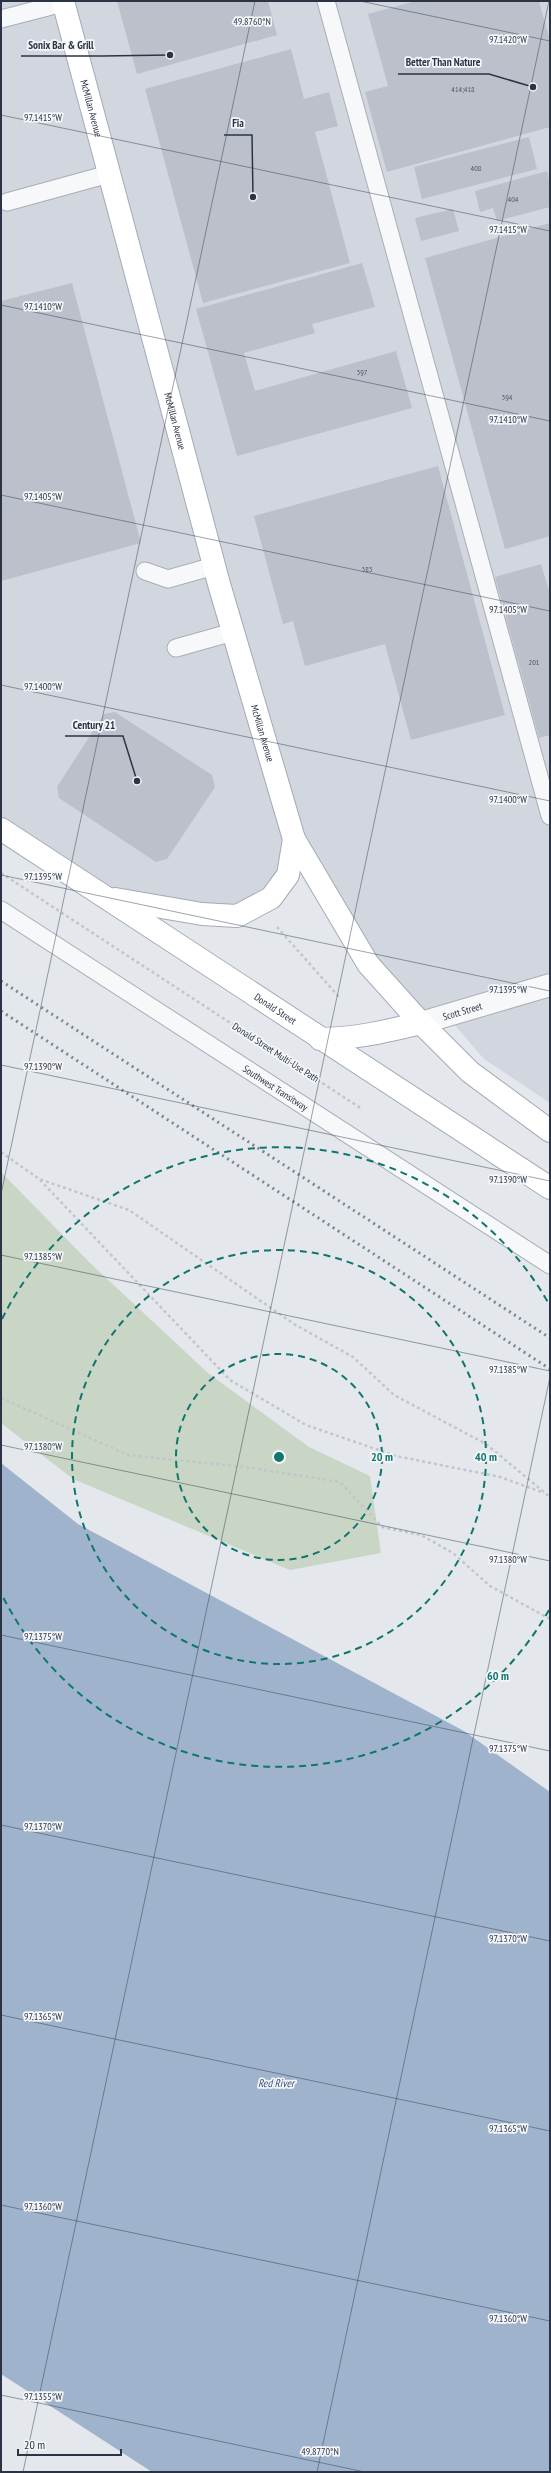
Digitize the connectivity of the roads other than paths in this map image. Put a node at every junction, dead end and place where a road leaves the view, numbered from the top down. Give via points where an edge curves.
1 (326, 1) edge
2 (63, 2) edge
3 (1, 19) edge
4 (109, 174) junction
5 (7, 202) dead end
6 (214, 566) junction
7 (145, 571) dead end
8 (233, 632) junction
9 (176, 648) dead end
10 (550, 816) edge
11 (1, 829) edge
12 (294, 839) junction
13 (106, 898) junction
14 (1, 910) edge
15 (550, 985) edge
16 (421, 1023) junction
17 (320, 1039) junction
18 (550, 1131) edge
19 (550, 1188) edge
20 (550, 1265) edge

1 - 10 lane
2 - 3 lane
2 - 4 main road, McMillan Avenue
4 - 5 lane
4 - 6 main road, McMillan Avenue
6 - 7 lane via 168,578
6 - 8 main road, McMillan Avenue
8 - 9 lane
8 - 12 main road, McMillan Avenue
11 - 13 main road, Donald Street
12 - 13 main road via 288,874 271,898 237,916 202,914
12 - 16 main road via 368,964
13 - 17 main road, Donald Street
14 - 20 lane, Southwest Transitway
15 - 16 street, Scott Street
16 - 17 main road via 342,1039
16 - 18 main road via 470,1072
17 - 19 main road, Donald Street

